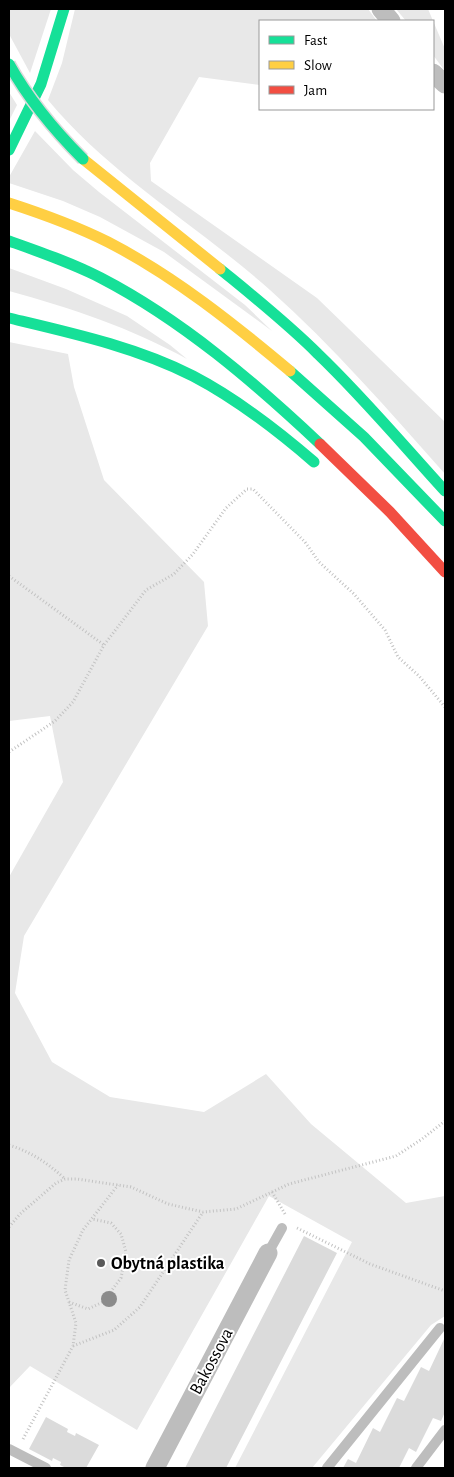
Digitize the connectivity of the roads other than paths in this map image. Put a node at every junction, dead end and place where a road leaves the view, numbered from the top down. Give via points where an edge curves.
1 (64, 9) edge
2 (381, 9) edge
3 (390, 20) edge
4 (9, 64) edge
5 (434, 74) edge
6 (445, 84) edge
7 (9, 150) edge
8 (9, 203) edge
9 (9, 241) edge
10 (9, 318) edge
11 (321, 468) dead end
12 (445, 491) edge
13 (445, 521) edge
14 (386, 526) dead end
15 (437, 563) junction
16 (445, 572) edge
17 (284, 1225) road end
18 (268, 1254) joint
19 (440, 1328) dead end
20 (445, 1430) edge
21 (12, 1450) edge
22 (46, 1468) edge
23 (155, 1468) edge
24 (327, 1468) edge
25 (416, 1468) edge

1 - 7 main road via 41,84
2 - 3 street
4 - 12 main road, bridge via 47,122 83,159 298,335
5 - 6 street
8 - 13 main road via 92,234 182,288 276,358 364,437
9 - 15 main road via 113,284 190,334 268,397 349,470
10 - 11 main road via 84,337 177,368 260,419
14 - 15 main road
15 - 16 main road
17 - 18 lane
18 - 23 street, Bakossova
19 - 24 lane
20 - 25 lane
21 - 22 lane

